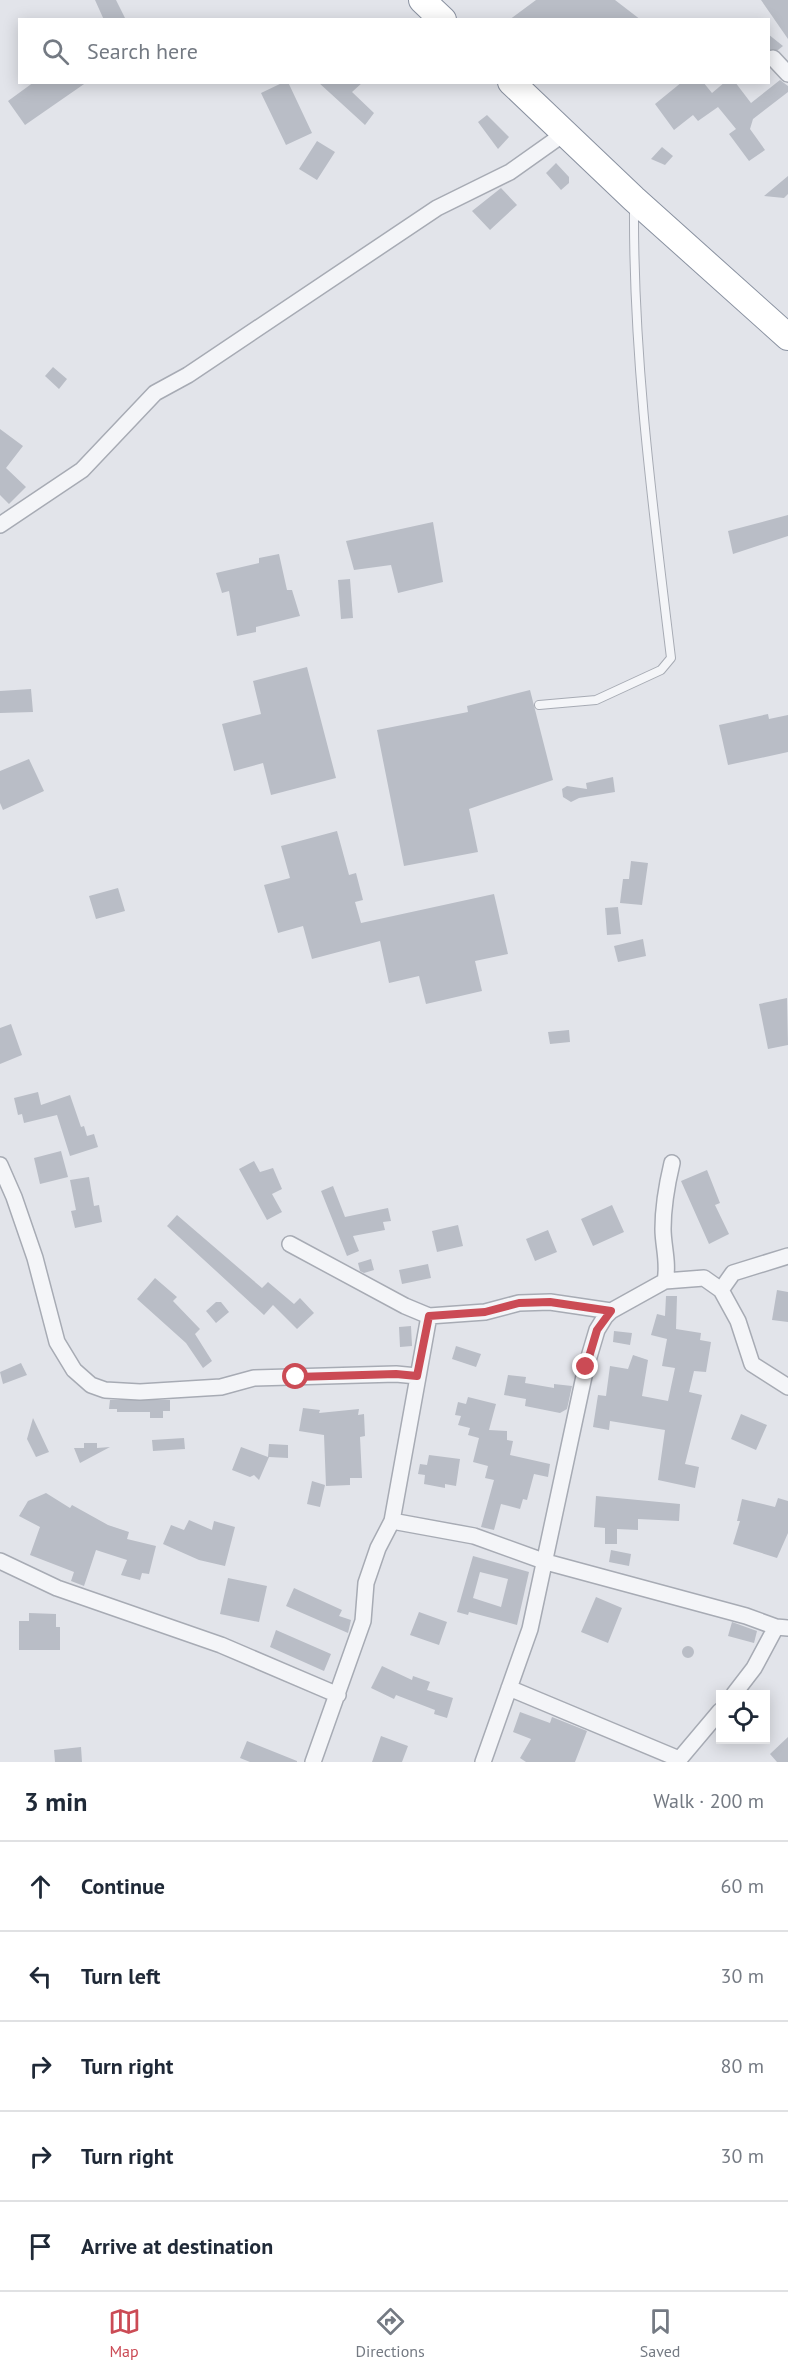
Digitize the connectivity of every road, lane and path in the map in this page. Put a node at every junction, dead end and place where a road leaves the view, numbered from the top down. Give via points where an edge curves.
1 (422, 0) edge
2 (441, 18) edge
3 (773, 58) dead end
4 (788, 74) edge
5 (513, 84) edge
6 (565, 133) junction
7 (634, 199) junction
8 (788, 337) edge
9 (0, 525) edge
10 (539, 705) dead end
11 (672, 1163) dead end
12 (0, 1165) edge
13 (290, 1244) dead end
14 (788, 1256) edge
15 (665, 1281) junction
16 (721, 1290) junction
17 (611, 1311) junction
18 (429, 1316) junction
19 (417, 1376) junction
20 (788, 1387) edge
21 (392, 1521) junction
22 (0, 1562) edge
23 (546, 1562) junction
24 (782, 1628) edge
25 (509, 1688) junction
26 (738, 1690) edge
27 (338, 1695) junction
28 (716, 1716) edge
29 (678, 1761) edge
30 (313, 1762) edge
31 (483, 1762) edge

1 - 2 highway
3 - 4 street
5 - 6 highway
6 - 7 highway
6 - 9 street via 510,172 437,208 188,375 155,393 82,470
7 - 8 highway
7 - 10 lane via 634,272 645,446 671,658 661,670 596,700
11 - 15 street via 663,1230
12 - 19 street via 35,1258 57,1342 74,1370 91,1385 140,1392 221,1388 254,1378
13 - 18 street
14 - 16 street via 733,1273
15 - 16 street via 704,1278
15 - 17 street
16 - 20 street via 738,1321 752,1364
17 - 18 street via 550,1302
17 - 23 street via 597,1330 586,1367
18 - 19 street
19 - 21 street
21 - 23 street via 474,1536
21 - 27 street via 366,1583 363,1621
22 - 27 street via 57,1588 221,1645
23 - 24 street
23 - 25 street via 530,1629
24 - 26 street
25 - 29 street
25 - 31 street
27 - 30 street
28 - 29 street

